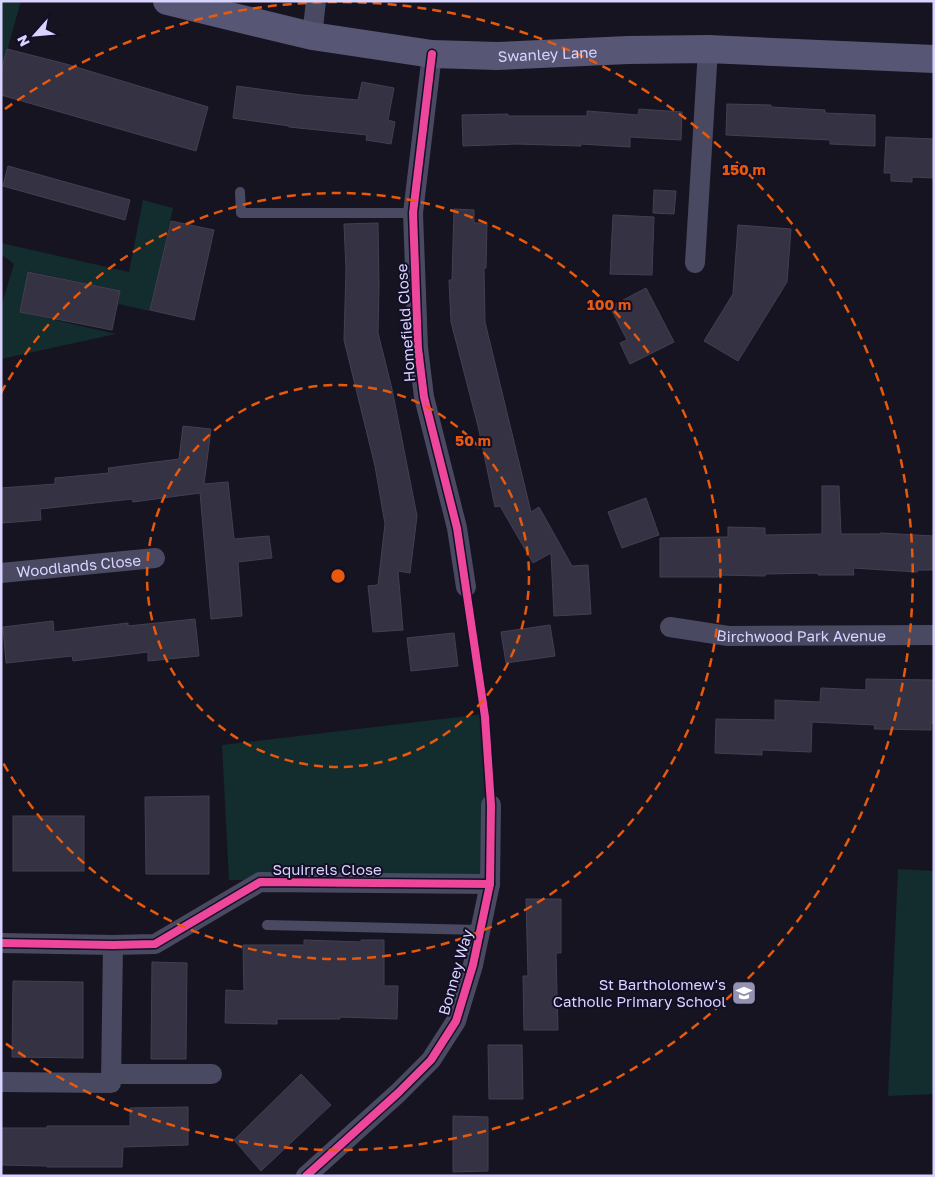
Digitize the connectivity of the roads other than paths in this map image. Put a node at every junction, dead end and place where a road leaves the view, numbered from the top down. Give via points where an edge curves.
1 (167, 1) edge
2 (316, 1) edge
3 (312, 36) junction
4 (708, 49) junction
5 (432, 54) junction
6 (934, 59) edge
7 (240, 192) dead end
8 (412, 213) junction
9 (695, 263) dead end
10 (155, 558) dead end
11 (1, 573) edge
12 (466, 587) dead end
13 (670, 627) dead end
14 (934, 635) edge
15 (491, 806) dead end
16 (490, 884) junction
17 (267, 925) dead end
18 (481, 930) junction
19 (1, 943) edge
20 (113, 945) junction
21 (111, 1074) junction
22 (212, 1074) dead end
23 (1, 1082) edge
24 (306, 1176) edge

1 - 3 main road, Swanley Lane
2 - 3 street
3 - 5 main road, Swanley Lane
4 - 5 main road, Swanley Lane via 497,56
4 - 6 main road, Swanley Lane
4 - 9 street
5 - 8 street, Homefield Close
7 - 8 lane via 241,213
8 - 12 street, Homefield Close via 418,348 424,397 456,528
10 - 11 street, Woodlands Close
13 - 14 street, Birchwood Park Avenue via 728,636
15 - 16 street, Bonney Way
16 - 18 street, Bonney Way
16 - 20 street, Squirrels Close via 260,882 155,944
17 - 18 lane
18 - 24 street, Bonney Way via 456,1021 431,1060
19 - 20 street, Squirrels Close
20 - 21 street
21 - 22 street
21 - 23 street via 111,1083

